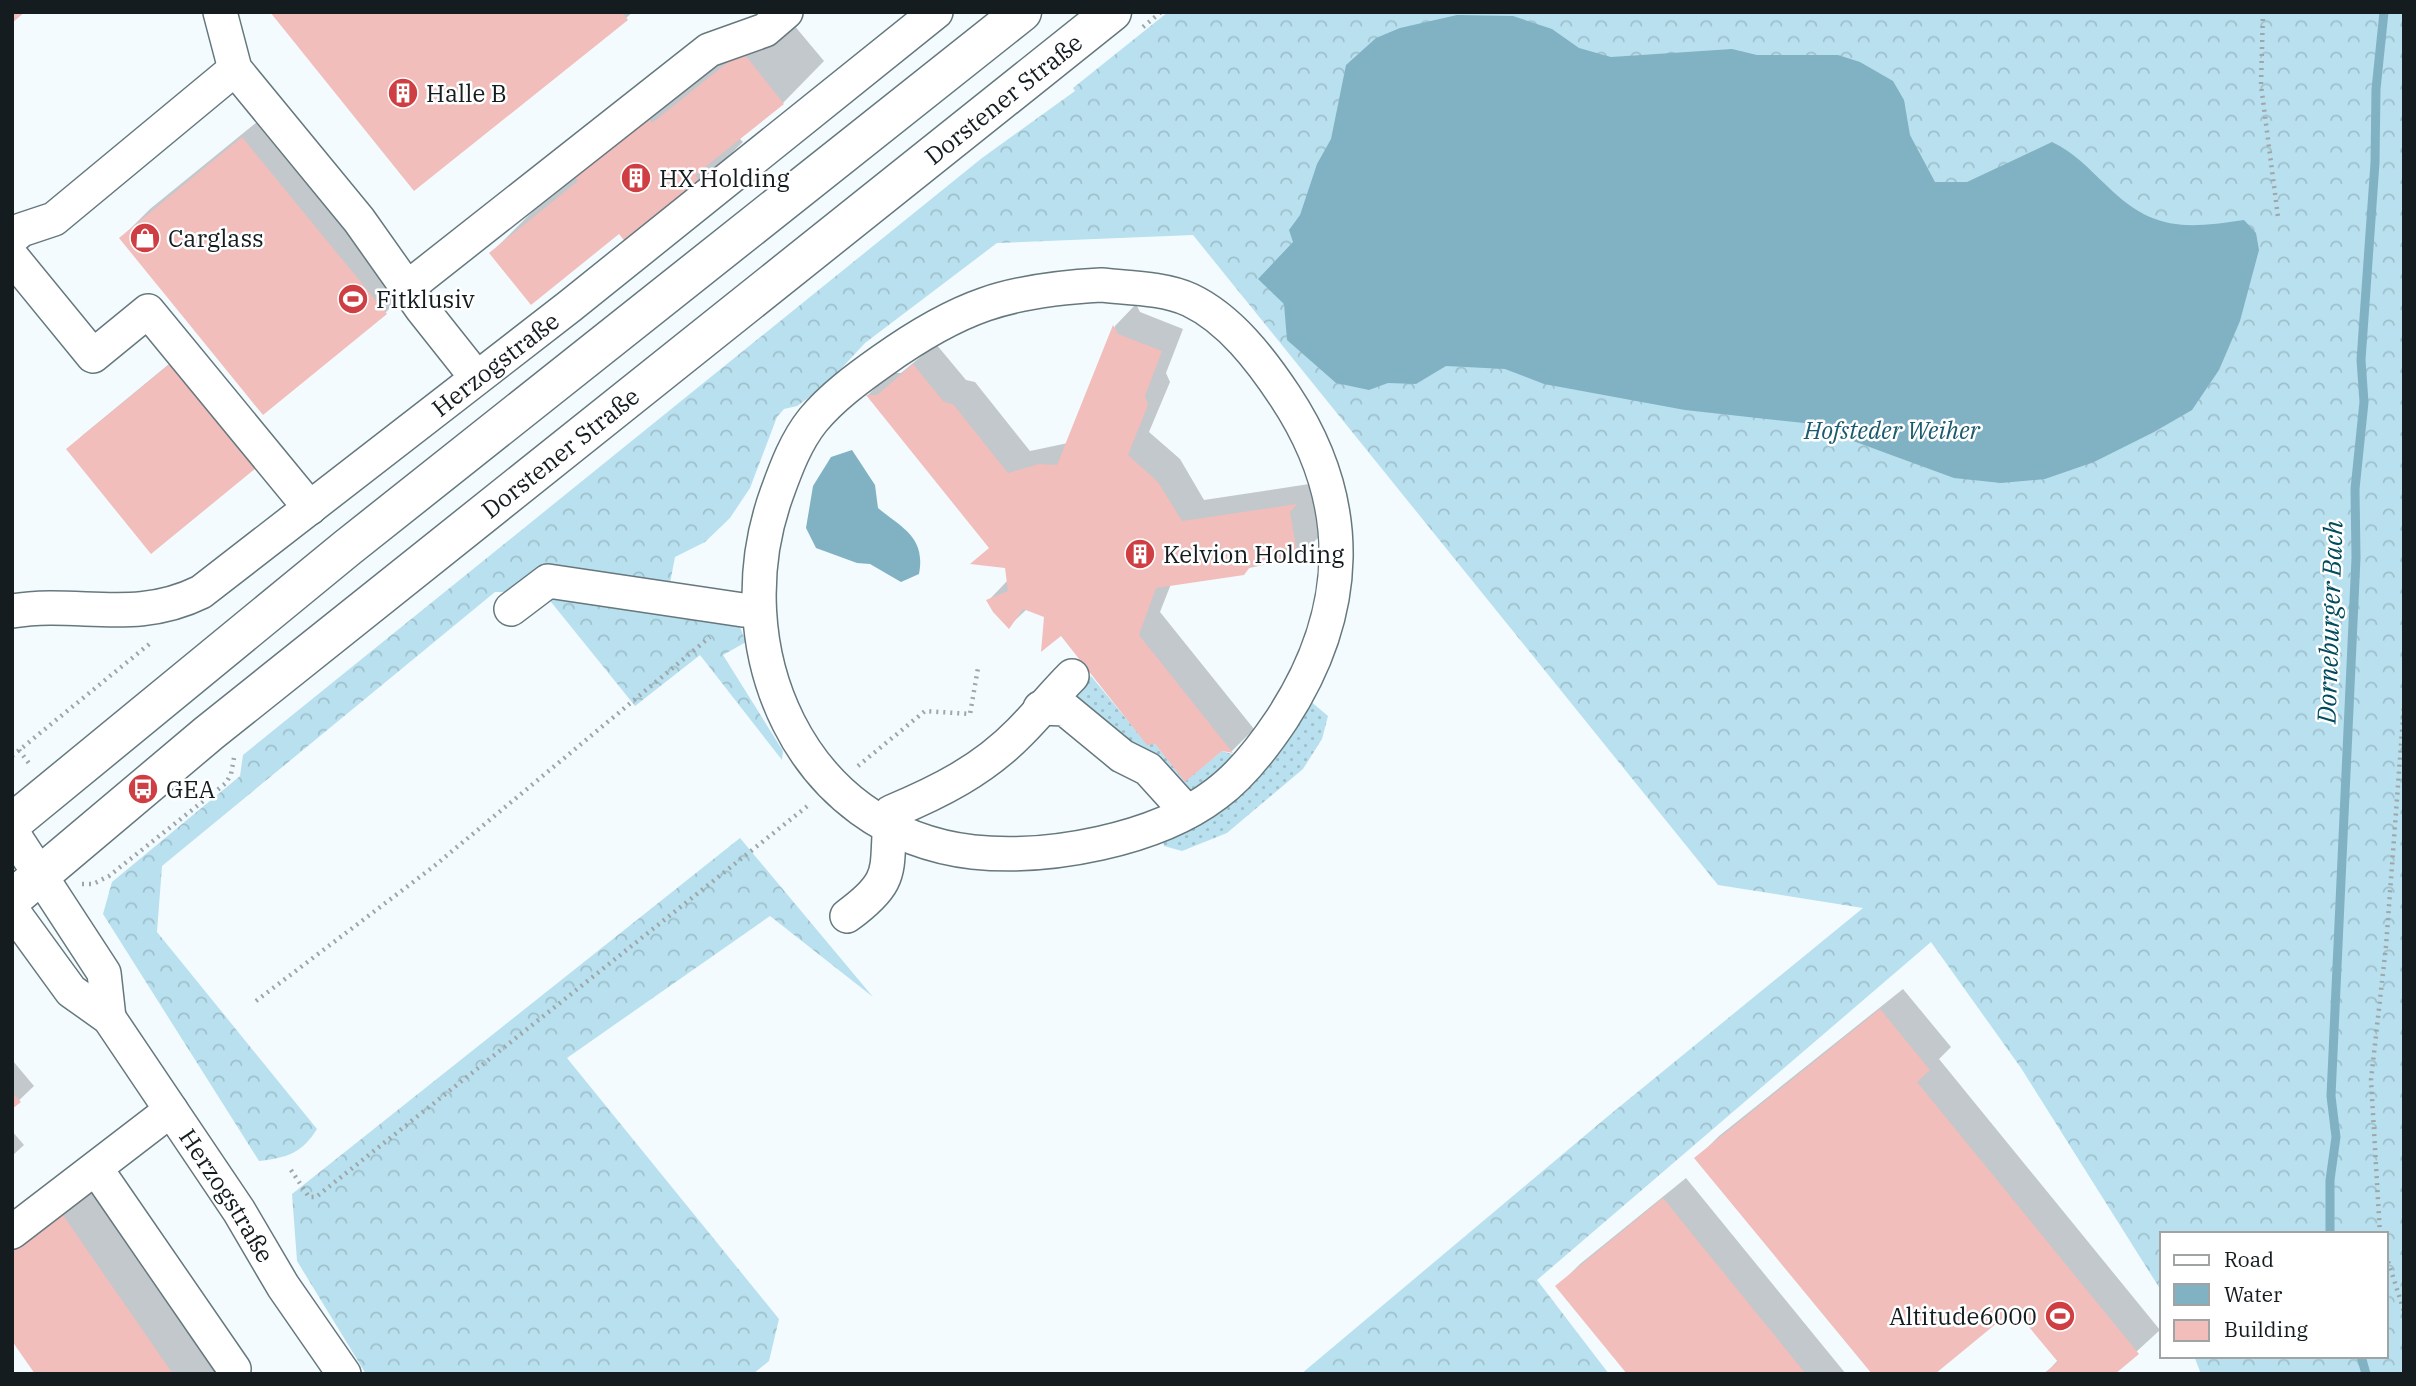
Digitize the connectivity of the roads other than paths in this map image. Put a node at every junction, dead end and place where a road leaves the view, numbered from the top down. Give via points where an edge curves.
1 (220, 12) edge
2 (786, 12) edge
3 (936, 12) edge
4 (1022, 12) edge
5 (1112, 12) edge
6 (235, 69) junction
7 (12, 238) edge
8 (12, 257) edge
9 (407, 288) junction
10 (476, 377) junction
11 (310, 508) junction
12 (511, 609) dead end
13 (751, 609) junction
14 (12, 611) edge
15 (1073, 676) dead end
16 (1040, 708) junction
17 (1186, 812) junction
18 (12, 823) edge
19 (889, 826) junction
20 (12, 832) edge
21 (26, 887) edge
22 (12, 910) edge
23 (847, 916) dead end
24 (109, 1018) junction
25 (171, 1110) junction
26 (97, 1170) junction
27 (12, 1232) edge
28 (234, 1369) dead end
29 (344, 1374) edge

1 - 6 street
2 - 9 street via 765,30 709,50
3 - 10 street, Herzogstraße
4 - 18 main road via 347,548
5 - 21 main road, Dorstener Straße via 220,725
6 - 7 street via 54,219
6 - 9 street via 359,220
8 - 11 street via 93,356 148,311
9 - 10 street
10 - 11 street, Herzogstraße
11 - 14 street, Herzogstraße via 201,592 167,605 129,612
12 - 13 street via 548,581
13 - 17 street via 769,513 788,461 813,420 855,381 929,328 980,305 1036,289 1101,285 1188,299 1244,342 1299,417 1323,475 1338,559 1333,607 1293,702 1253,759 1217,794
13 - 19 street via 781,708 810,757 832,787
15 - 16 street
16 - 17 street via 1065,709 1122,756 1148,769
16 - 19 street via 1021,732 986,762 946,789 891,812
17 - 19 street via 1163,826 1104,842 1043,851 980,853 946,848
19 - 23 street via 888,872 873,897
20 - 21 street, Herzogstraße
21 - 24 street, Herzogstraße via 104,973
22 - 24 street, Herzogstraße via 71,990
24 - 25 street, Herzogstraße
25 - 26 street
25 - 29 street, Herzogstraße
26 - 27 street
26 - 28 street

